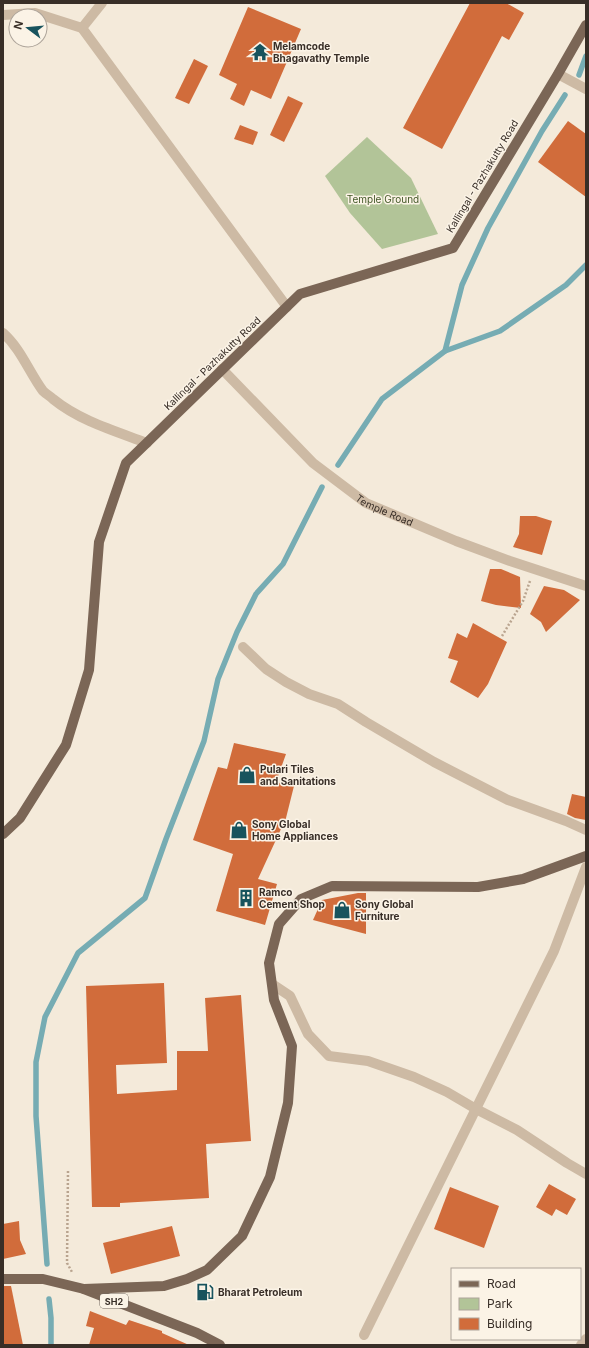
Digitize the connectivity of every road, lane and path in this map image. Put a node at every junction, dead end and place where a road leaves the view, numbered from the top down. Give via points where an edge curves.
1 (102, 3) edge
2 (3, 15) edge
3 (586, 25) edge
4 (82, 28) junction
5 (558, 74) junction
6 (586, 89) edge
7 (287, 306) junction
8 (3, 333) edge
9 (222, 369) junction
10 (147, 443) junction
11 (534, 569) junction
12 (586, 586) edge
13 (502, 636) dead end
14 (243, 647) dead end
15 (586, 830) edge
16 (3, 834) edge
17 (586, 856) edge
18 (586, 867) edge
19 (272, 984) junction
20 (476, 1109) junction
21 (68, 1171) dead end
22 (586, 1174) edge
23 (3, 1279) edge
24 (70, 1286) junction
25 (84, 1289) junction
26 (364, 1335) dead end
27 (586, 1339) edge
28 (220, 1345) edge
29 (581, 1345) edge

1 - 4 street
2 - 4 street via 35,13
3 - 5 main road, Kallingal - Pazhakutty Road
4 - 7 street
5 - 6 street
5 - 7 main road, Kallingal - Pazhakutty Road via 453,248 300,294
7 - 9 main road, Kallingal - Pazhakutty Road
8 - 10 street via 24,358 44,391 65,409
9 - 10 main road, Kallingal - Pazhakutty Road
9 - 11 street, Temple Road via 313,463 366,503 456,541
10 - 16 main road, Kallingal - Pazhakutty Road via 126,463 98,542 89,670 66,745 20,818
11 - 12 street, Temple Road
11 - 13 path via 523,601
14 - 15 street via 266,669 286,682 309,694 338,704 434,762 508,800
17 - 19 main road via 523,879 478,887 332,886 301,899 279,924 269,963
18 - 20 street via 554,951
19 - 20 street via 290,996 308,1034 329,1056 368,1061 447,1092
19 - 25 main road via 274,1000 292,1046 288,1103 270,1177 242,1236 206,1270 187,1279 164,1286
20 - 22 street via 517,1130
20 - 26 street
21 - 24 path via 67,1262 72,1271
23 - 24 main road, SH2 via 43,1279
24 - 25 main road, SH2
25 - 28 main road, SH2 via 197,1333
27 - 29 street

